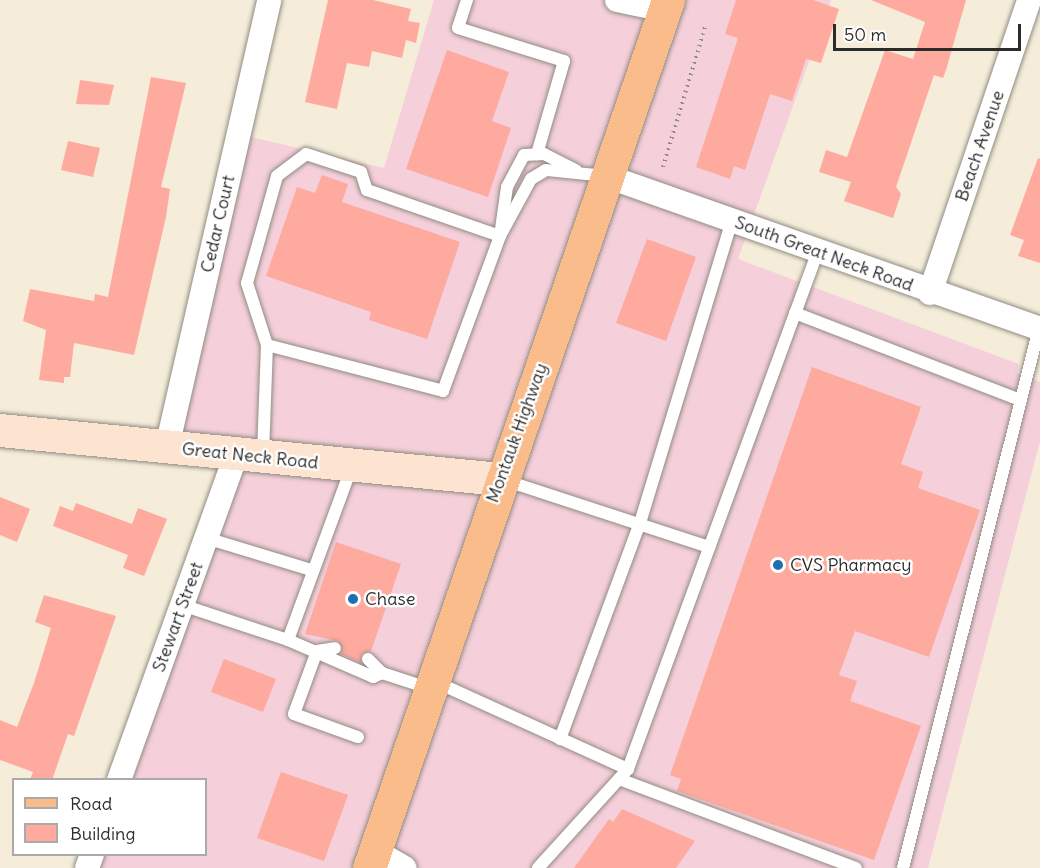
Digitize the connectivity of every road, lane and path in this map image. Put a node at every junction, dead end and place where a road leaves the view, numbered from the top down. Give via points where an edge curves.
1 (269, 0) edge
2 (467, 0) edge
3 (617, 0) edge
4 (1029, 0) edge
5 (666, 5) edge
6 (706, 24) dead end
7 (537, 154) junction
8 (663, 167) dead end
9 (576, 170) junction
10 (609, 177) junction
11 (732, 221) junction
12 (500, 236) junction
13 (818, 251) junction
14 (930, 292) junction
15 (795, 313) junction
16 (1040, 328) edge
17 (267, 345) junction
18 (1021, 400) junction
19 (0, 430) edge
20 (167, 447) junction
21 (249, 456) junction
22 (352, 466) junction
23 (500, 479) junction
24 (640, 523) junction
25 (206, 538) junction
26 (709, 548) junction
27 (310, 570) junction
28 (182, 605) junction
29 (288, 640) junction
30 (335, 648) dead end
31 (317, 651) junction
32 (368, 659) dead end
33 (382, 673) junction
34 (431, 684) junction
35 (358, 737) dead end
36 (560, 739) junction
37 (623, 774) junction
38 (120, 778) edge
39 (372, 859) edge
40 (404, 868) edge
41 (538, 868) edge
42 (856, 868) edge
43 (903, 868) edge

1 - 20 street, Cedar Court
2 - 7 lane via 458,28 564,61
3 - 5 street
4 - 14 street, Beach Avenue
5 - 10 main road, Montauk Highway
6 - 8 path
7 - 9 lane
7 - 12 lane via 524,155 507,187
9 - 10 lane
9 - 12 lane via 546,170 531,179
10 - 11 street, South Great Neck Road
10 - 23 main road, Montauk Highway
11 - 13 street, South Great Neck Road
11 - 24 lane
12 - 17 lane via 443,391
12 - 17 lane via 368,190 361,172 306,154 277,176 247,283
13 - 14 street, South Great Neck Road
13 - 15 lane
14 - 16 street, South Great Neck Road
15 - 18 lane
15 - 26 lane
16 - 18 lane
17 - 21 lane
18 - 43 lane
19 - 20 main road, Great Neck Road
20 - 21 main road, Great Neck Road
21 - 22 main road, Great Neck Road
21 - 25 street, Stewart Street
22 - 23 main road, Great Neck Road
22 - 27 lane via 341,507
23 - 24 lane
23 - 34 main road, Montauk Highway
24 - 26 lane
24 - 36 lane
25 - 27 lane
25 - 28 street, Stewart Street
26 - 37 lane
27 - 29 lane
28 - 29 lane
28 - 38 street, Stewart Street
29 - 31 lane
30 - 31 lane
31 - 33 lane via 343,667 373,677
31 - 35 lane via 294,714
32 - 33 lane
33 - 34 lane
34 - 36 lane
34 - 39 main road, Montauk Highway
36 - 37 lane
37 - 41 lane
37 - 42 lane
39 - 40 street

